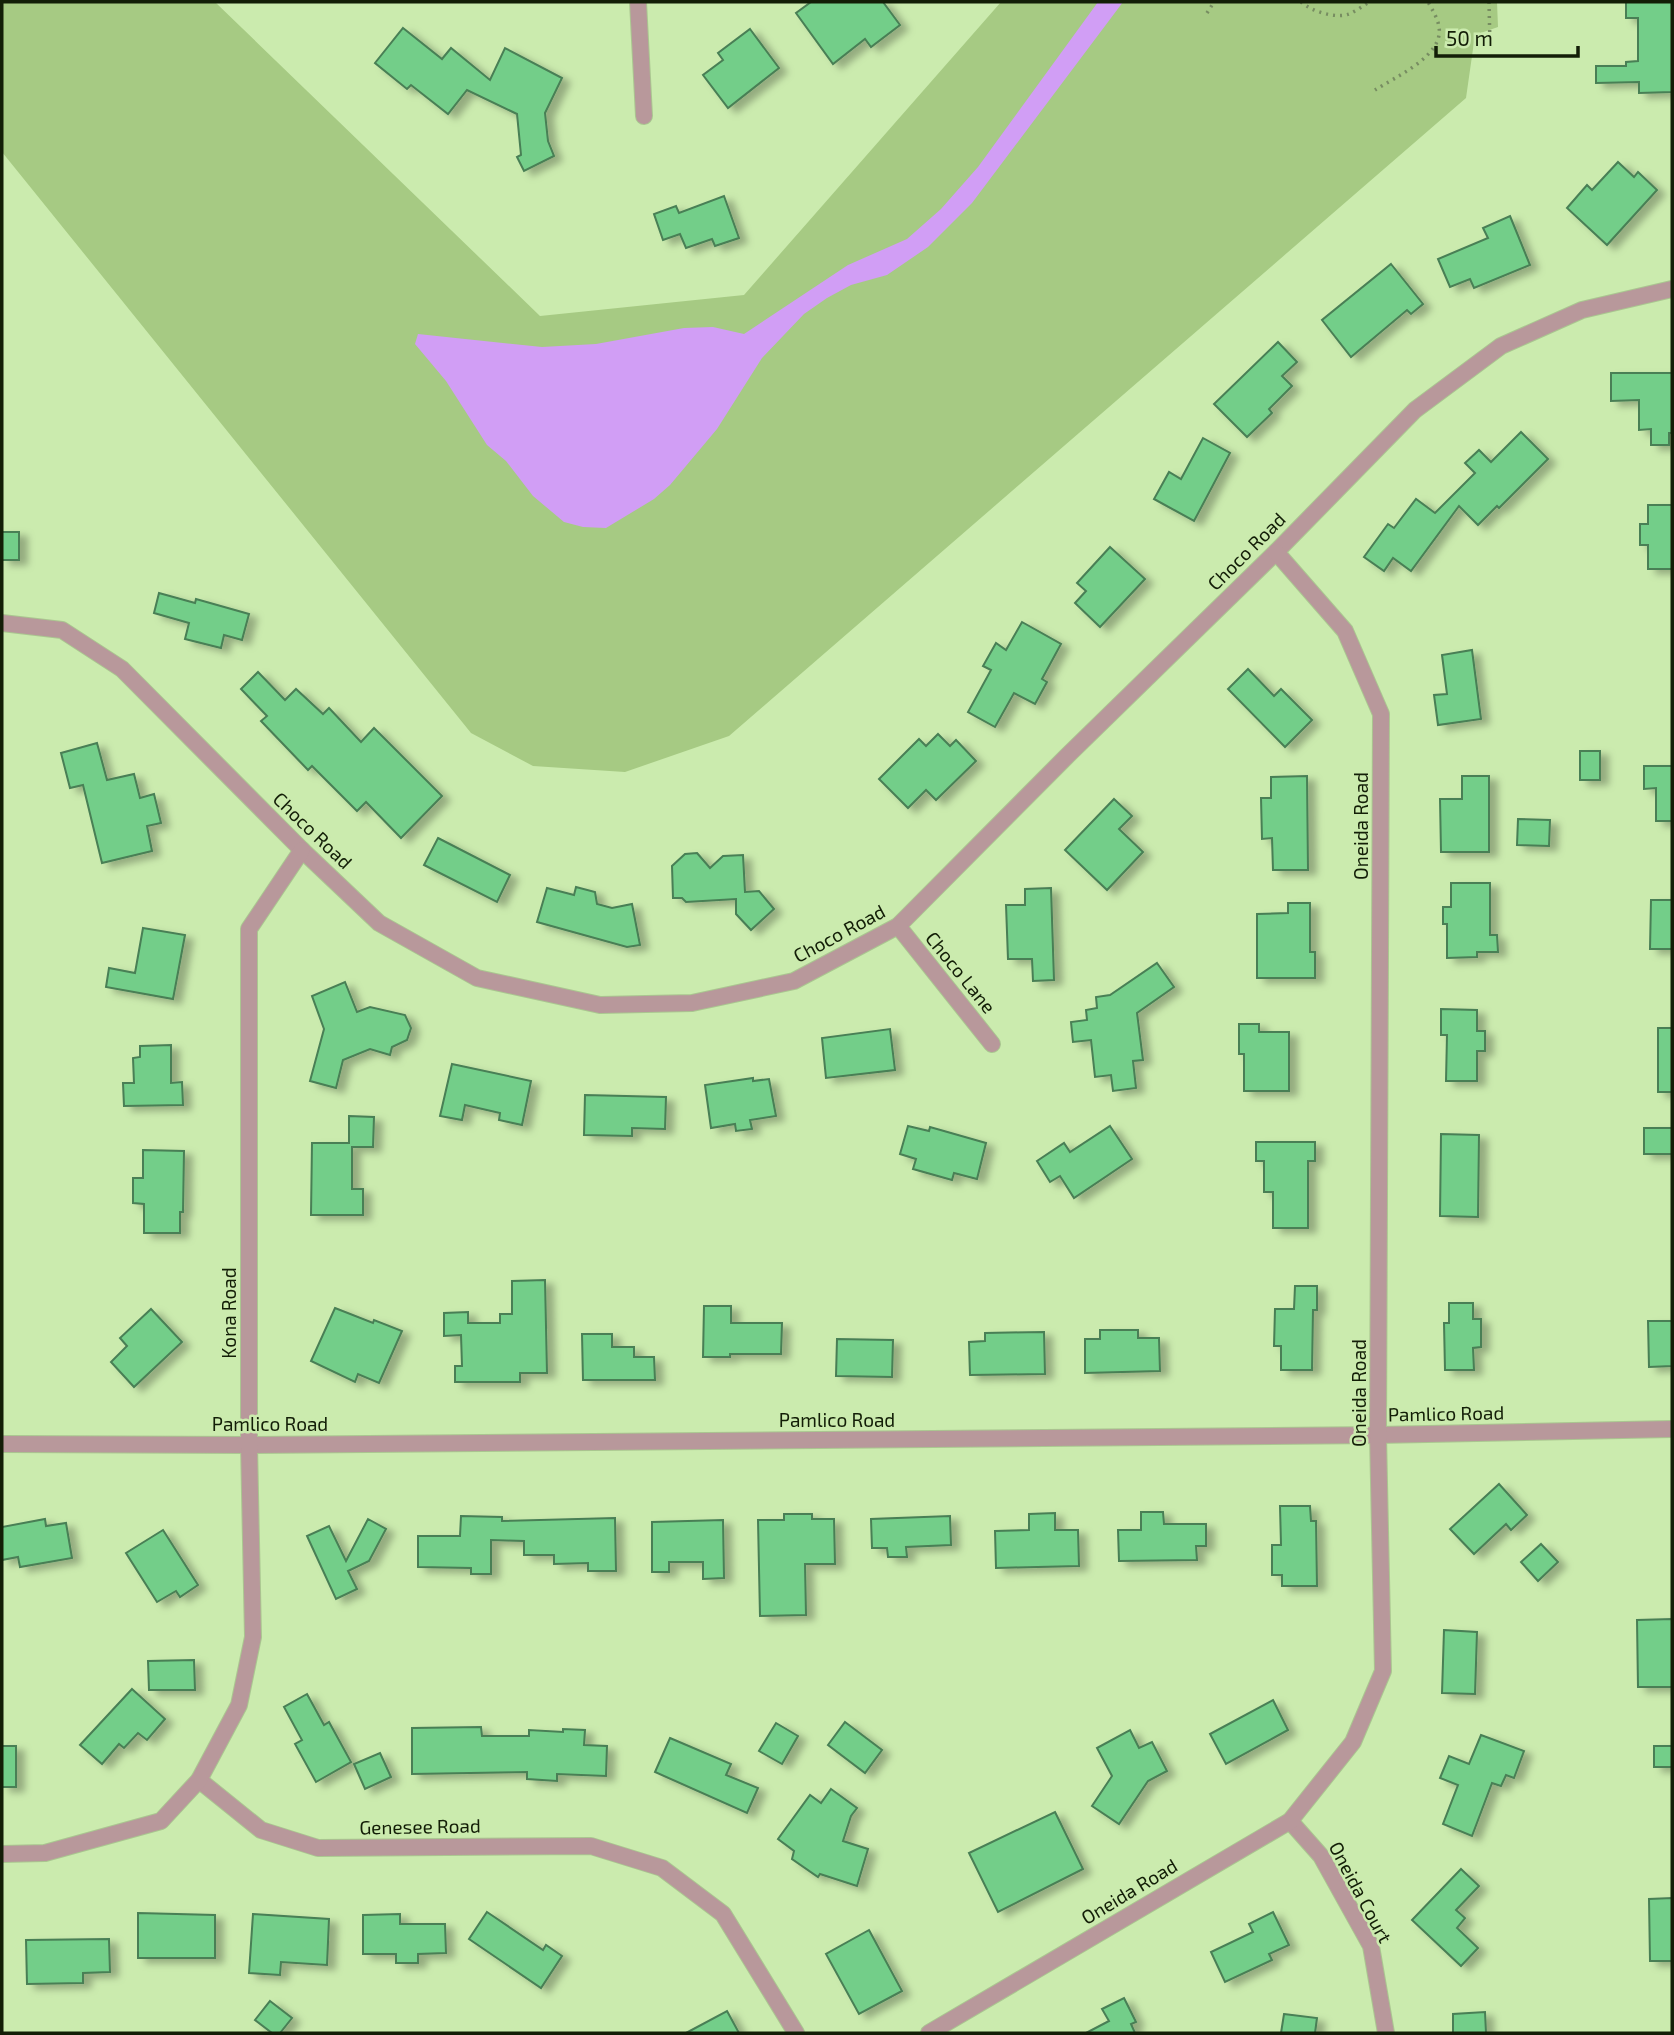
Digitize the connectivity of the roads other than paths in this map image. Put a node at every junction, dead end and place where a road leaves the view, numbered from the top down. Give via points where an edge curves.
1 (638, 2) edge
2 (644, 116) dead end
3 (1672, 289) edge
4 (1276, 552) junction
5 (2, 624) edge
6 (302, 850) junction
7 (898, 926) junction
8 (992, 1044) dead end
9 (1672, 1429) edge
10 (1378, 1436) junction
11 (2, 1444) edge
12 (249, 1445) junction
13 (200, 1780) junction
14 (1290, 1821) junction
15 (2, 1854) edge
16 (796, 2033) edge
17 (929, 2033) edge
18 (1386, 2033) edge

1 - 2 street
3 - 4 street, Choco Road via 1582,310 1501,346 1415,410
4 - 7 street, Choco Road
4 - 10 street, Oneida Road via 1345,631 1381,714
5 - 6 street, Choco Road via 62,630 122,669
6 - 7 street, Choco Road via 379,923 477,978 600,1005 692,1003 794,981
6 - 12 street, Kona Road via 249,929
7 - 8 street, Choco Lane
9 - 10 street, Pamlico Road
10 - 12 street, Pamlico Road
10 - 14 street, Oneida Road via 1383,1671 1353,1742
11 - 12 street, Pamlico Road
12 - 13 street, Kona Road via 253,1637 239,1705
13 - 15 street via 161,1821 45,1853
13 - 16 street, Genesee Road via 261,1830 318,1848 592,1846 662,1868 723,1914
14 - 17 street, Oneida Road
14 - 18 street, Oneida Court via 1321,1856 1371,1946

